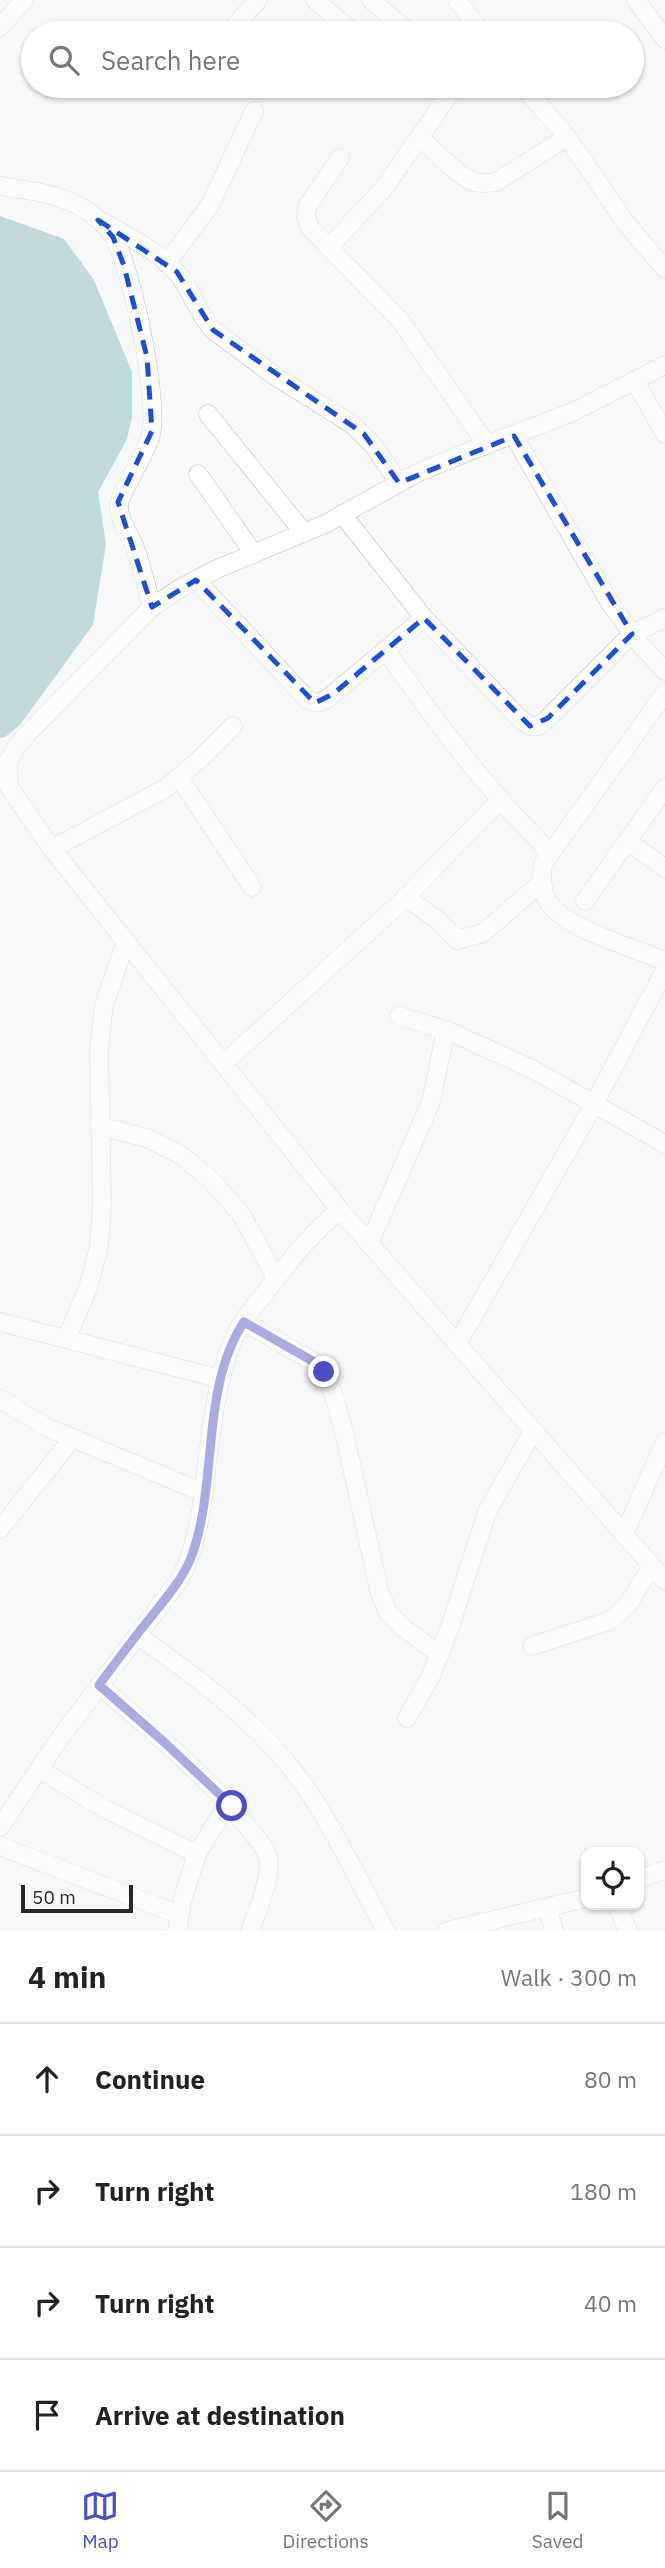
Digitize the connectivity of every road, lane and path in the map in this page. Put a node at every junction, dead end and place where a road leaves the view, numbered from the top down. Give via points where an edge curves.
1 (24, 0) edge
2 (258, 0) edge
3 (315, 0) edge
4 (371, 0) edge
5 (457, 0) edge
6 (636, 0) edge
7 (658, 15) edge
8 (239, 21) edge
9 (340, 21) edge
10 (396, 21) edge
11 (473, 21) edge
12 (0, 27) edge
13 (665, 38) edge
14 (447, 98) edge
15 (533, 98) edge
16 (254, 111) dead end
17 (567, 137) junction
18 (421, 138) junction
19 (340, 158) dead end
20 (0, 186) edge
21 (98, 219) junction
22 (329, 247) junction
23 (167, 263) junction
24 (665, 269) edge
25 (665, 365) edge
26 (635, 381) junction
27 (208, 414) dead end
28 (665, 434) edge
29 (514, 436) junction
30 (487, 445) junction
31 (198, 474) dead end
32 (398, 482) junction
33 (342, 514) junction
34 (304, 533) junction
35 (254, 554) junction
36 (196, 580) junction
37 (152, 607) junction
38 (424, 618) junction
39 (665, 618) edge
40 (632, 634) junction
41 (386, 650) junction
42 (665, 671) edge
43 (665, 693) edge
44 (233, 726) dead end
45 (179, 777) junction
46 (3, 782) edge
47 (665, 788) edge
48 (501, 799) junction
49 (627, 841) junction
50 (52, 849) junction
51 (551, 853) junction
52 (665, 868) edge
53 (541, 883) junction
54 (252, 887) dead end
55 (405, 897) junction
56 (585, 901) dead end
57 (126, 942) junction
58 (665, 961) edge
59 (665, 970) edge
60 (399, 1016) dead end
61 (446, 1030) junction
62 (223, 1064) junction
63 (594, 1105) junction
64 (99, 1126) junction
65 (665, 1144) edge
66 (340, 1210) junction
67 (369, 1244) junction
68 (276, 1278) junction
69 (0, 1322) edge
70 (244, 1322) junction
71 (67, 1338) junction
72 (457, 1344) junction
73 (220, 1379) junction
74 (0, 1399) edge
75 (533, 1431) junction
76 (72, 1439) junction
77 (665, 1442) edge
78 (204, 1493) junction
79 (0, 1529) edge
80 (624, 1535) junction
81 (652, 1566) junction
82 (665, 1581) edge
83 (137, 1635) junction
84 (533, 1646) dead end
85 (439, 1654) junction
86 (99, 1685) junction
87 (407, 1718) dead end
88 (39, 1769) junction
89 (228, 1803) junction
90 (0, 1827) edge
91 (0, 1846) edge
92 (197, 1854) junction
93 (665, 1870) edge
94 (644, 1877) edge
95 (581, 1899) edge
96 (548, 1908) junction
97 (619, 1910) edge
98 (178, 1923) edge
99 (513, 1924) edge
100 (460, 1928) edge
101 (250, 1931) edge
102 (386, 1931) edge
103 (554, 1931) edge
104 (628, 1931) edge

1 - 12 street
2 - 8 street
3 - 9 street
4 - 10 street
5 - 11 street
6 - 7 street
7 - 13 street
14 - 18 street
15 - 17 street
16 - 23 street via 210,205
17 - 18 street via 496,182 483,183 464,176
17 - 24 street via 625,222
18 - 22 street via 384,188
19 - 22 street via 308,205 306,216 309,227
20 - 21 street via 45,193 78,205
21 - 23 street
21 - 37 street via 113,237 124,266 147,357 152,431 146,453 118,502
22 - 30 street via 400,320
23 - 32 street via 188,287 213,330 353,425
25 - 26 street
26 - 28 street
26 - 29 street
27 - 34 street
29 - 30 street
29 - 40 street
30 - 32 street
31 - 35 street
32 - 33 street
33 - 34 street
33 - 38 street
34 - 35 street
35 - 36 street
36 - 37 street
36 - 41 street via 315,703 323,702
37 - 46 street via 16,747
38 - 40 street via 530,726 539,726 548,718
38 - 41 street
39 - 40 street
40 - 42 street
41 - 48 street via 436,723
43 - 51 street
44 - 45 street
45 - 50 street
45 - 54 street
46 - 50 street
47 - 49 street
48 - 51 street
48 - 55 street
49 - 52 street
49 - 56 street
50 - 57 street
51 - 53 street via 543,864
53 - 55 street via 483,933 457,940
53 - 58 street via 550,905 575,925
55 - 62 street
57 - 62 street
57 - 64 street via 104,1004
59 - 63 street
60 - 61 street
61 - 63 street via 533,1069
61 - 67 street via 431,1102
62 - 66 street
63 - 65 street
63 - 72 street
64 - 68 street via 147,1138 181,1155 210,1179 241,1214
64 - 71 street via 99,1248
66 - 67 street
66 - 68 street via 314,1231
67 - 72 street
68 - 70 street
69 - 71 street
70 - 73 street
70 - 85 street via 324,1372 345,1436 387,1611
71 - 73 street
72 - 75 street
73 - 78 street
74 - 76 street
75 - 80 street
75 - 85 street via 486,1512
76 - 78 street
76 - 79 street
77 - 80 street
78 - 83 street via 190,1559
80 - 81 street
81 - 82 street
81 - 84 street via 627,1606 608,1621
83 - 86 street
83 - 102 street via 202,1682 292,1769 324,1816
85 - 87 street
86 - 88 street
86 - 89 street
88 - 90 street
88 - 92 street
89 - 92 street
89 - 101 street via 265,1850 269,1862
91 - 98 street
92 - 98 street
93 - 94 street
95 - 96 street
96 - 99 street
96 - 103 street
97 - 104 street
99 - 100 street

